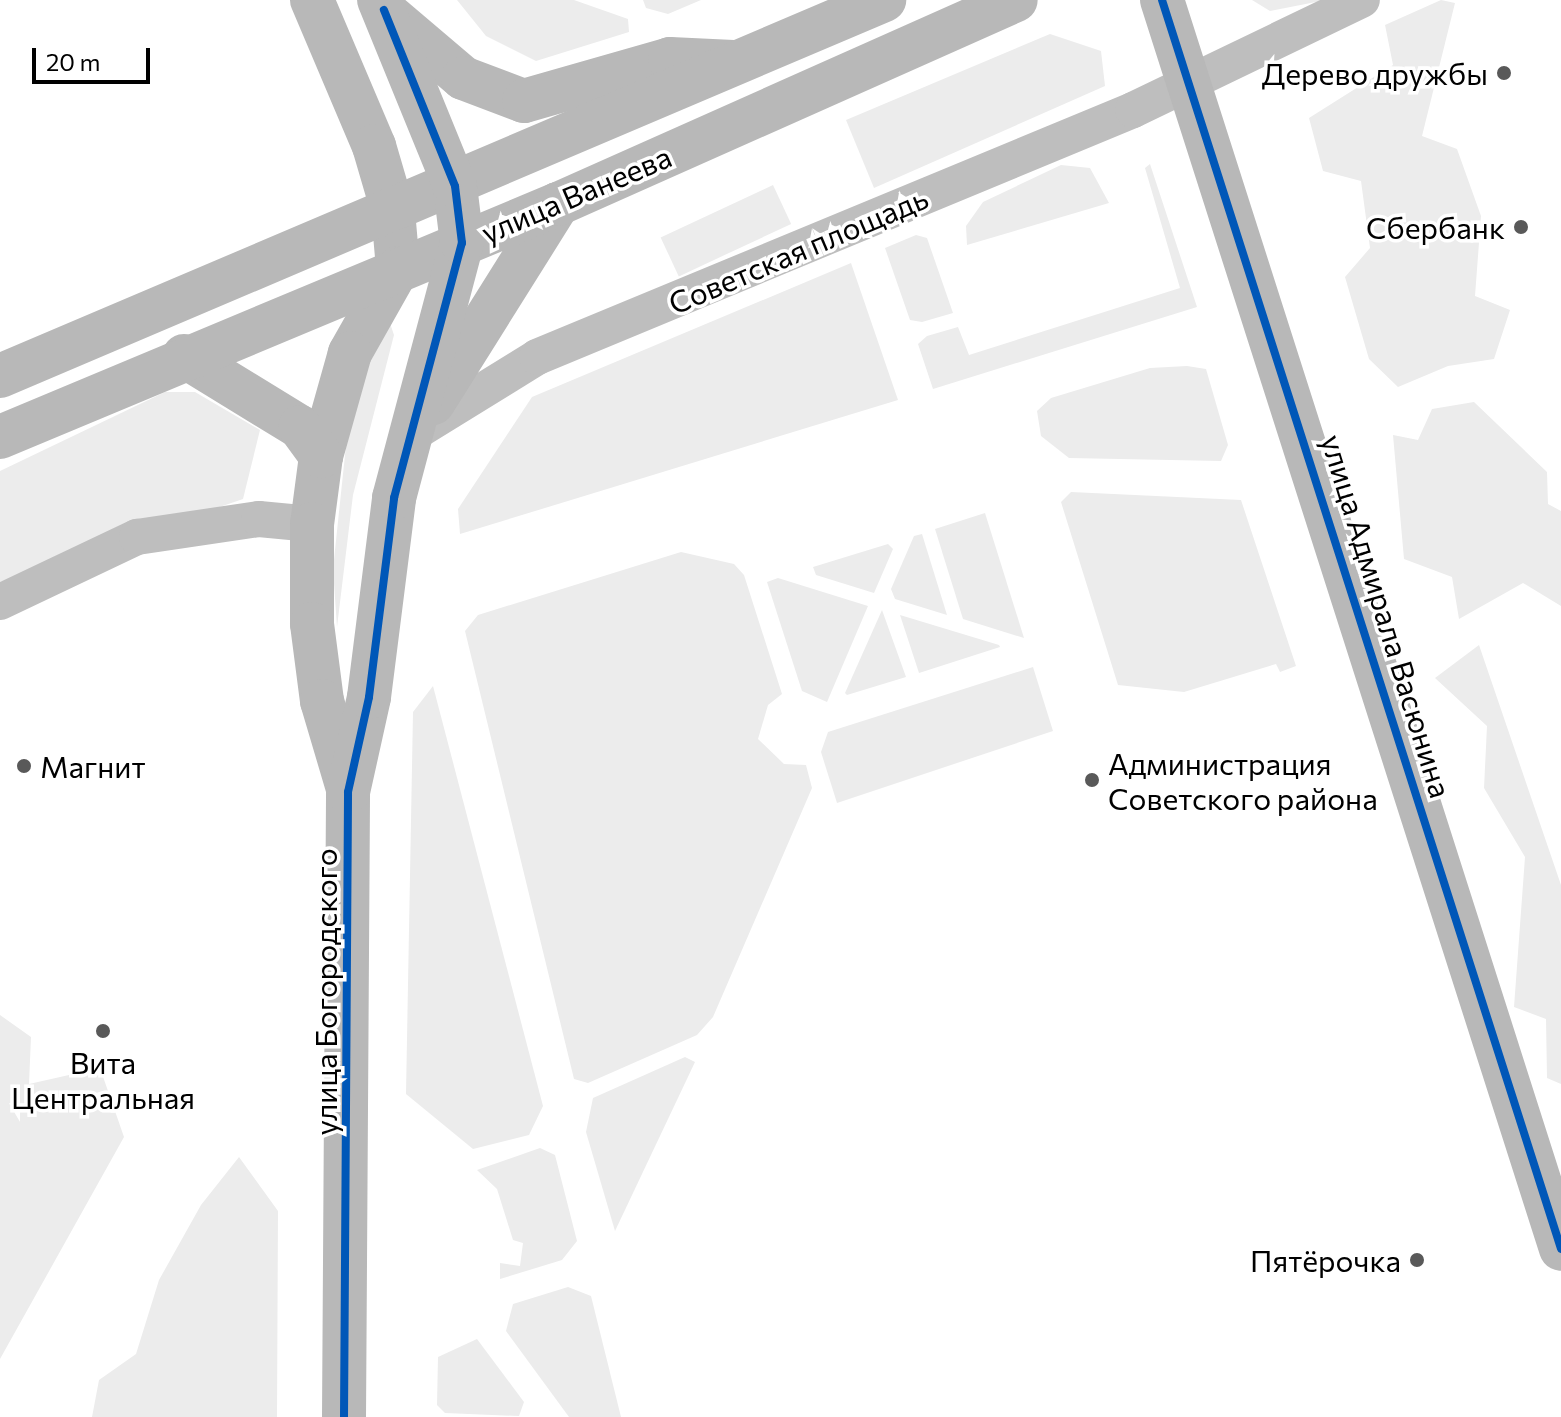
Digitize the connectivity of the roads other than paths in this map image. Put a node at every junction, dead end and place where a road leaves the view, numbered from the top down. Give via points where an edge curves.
1 (312, 0) edge
2 (884, 0) edge
3 (1016, 0) edge
4 (1162, 0) edge
5 (1362, 0) edge
6 (382, 5) edge
7 (743, 62) junction
8 (1192, 77) junction
9 (455, 186) junction
10 (558, 204) junction
11 (393, 211) junction
12 (462, 243) junction
13 (398, 268) junction
14 (184, 356) junction
15 (0, 376) edge
16 (411, 435) junction
17 (0, 437) edge
18 (321, 456) junction
19 (312, 524) junction
20 (0, 602) edge
21 (348, 792) junction
22 (1561, 1249) edge
23 (344, 1417) edge

1 - 11 street via 374,146
2 - 7 street, улица Ванеева
3 - 10 street, улица Ванеева
4 - 8 street, улица Адмирала Васюнина
5 - 8 street
6 - 7 street via 463,78 524,101 670,59
6 - 9 street
7 - 9 street, улица Ванеева
8 - 16 street, Советская площадь via 855,230 537,357
8 - 22 street, улица Адмирала Васюнина
9 - 11 street, улица Ванеева
9 - 12 street
10 - 12 street, улица Ванеева
10 - 16 street
11 - 13 street
11 - 15 street, улица Ванеева
12 - 13 street, улица Ванеева
12 - 16 street, улица Богородского
13 - 14 street, улица Ванеева
13 - 18 street, улица Богородского via 350,353
14 - 17 street, улица Ванеева
14 - 18 street via 300,427
16 - 21 street, улица Богородского via 380,572 369,697
18 - 19 street, улица Богородского
19 - 20 street via 259,519 137,537
19 - 21 street, улица Богородского via 322,701
21 - 23 street, улица Богородского

